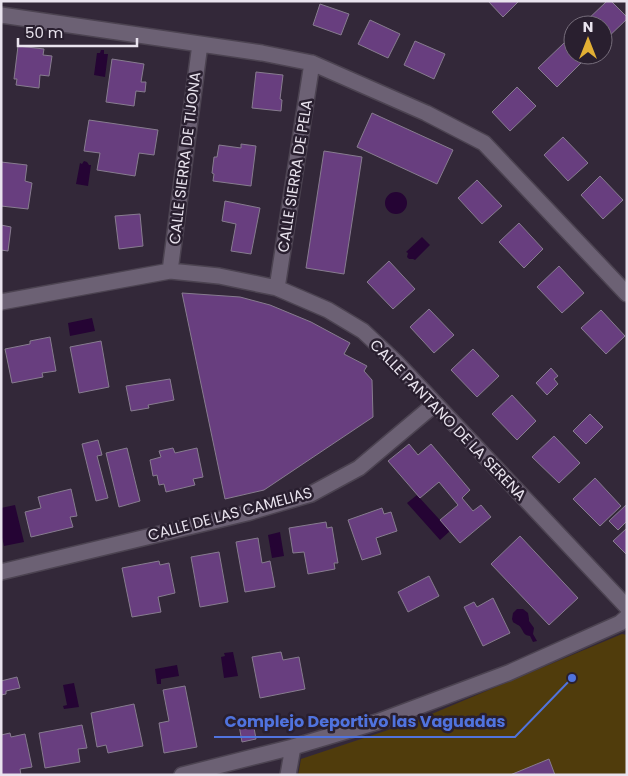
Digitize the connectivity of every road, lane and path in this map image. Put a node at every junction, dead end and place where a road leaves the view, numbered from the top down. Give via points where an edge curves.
1 (1, 15) edge
2 (200, 44) junction
3 (312, 63) junction
4 (170, 271) junction
5 (277, 288) junction
6 (627, 294) edge
7 (1, 302) edge
8 (435, 404) junction
9 (1, 572) edge
10 (627, 607) edge
11 (627, 617) edge
12 (293, 747) junction
13 (182, 775) edge
14 (288, 775) edge

1 - 2 street
2 - 3 street
2 - 4 street, CALLE SIERRA DE TIJONA
3 - 5 street, CALLE SIERRA DE PELA
3 - 6 street via 426,113 484,143
4 - 5 street, CALLE PANTANO DE LA SERENA via 219,276
4 - 7 street, CALLE PANTANO DE LA SERENA
5 - 8 street, CALLE PANTANO DE LA SERENA via 328,310 363,331
8 - 9 street, CALLE DE LAS CAMELIAS via 359,468 311,494 247,513
8 - 10 street, CALLE PANTANO DE LA SERENA
11 - 12 street via 508,673 377,722
12 - 13 street
12 - 14 street

